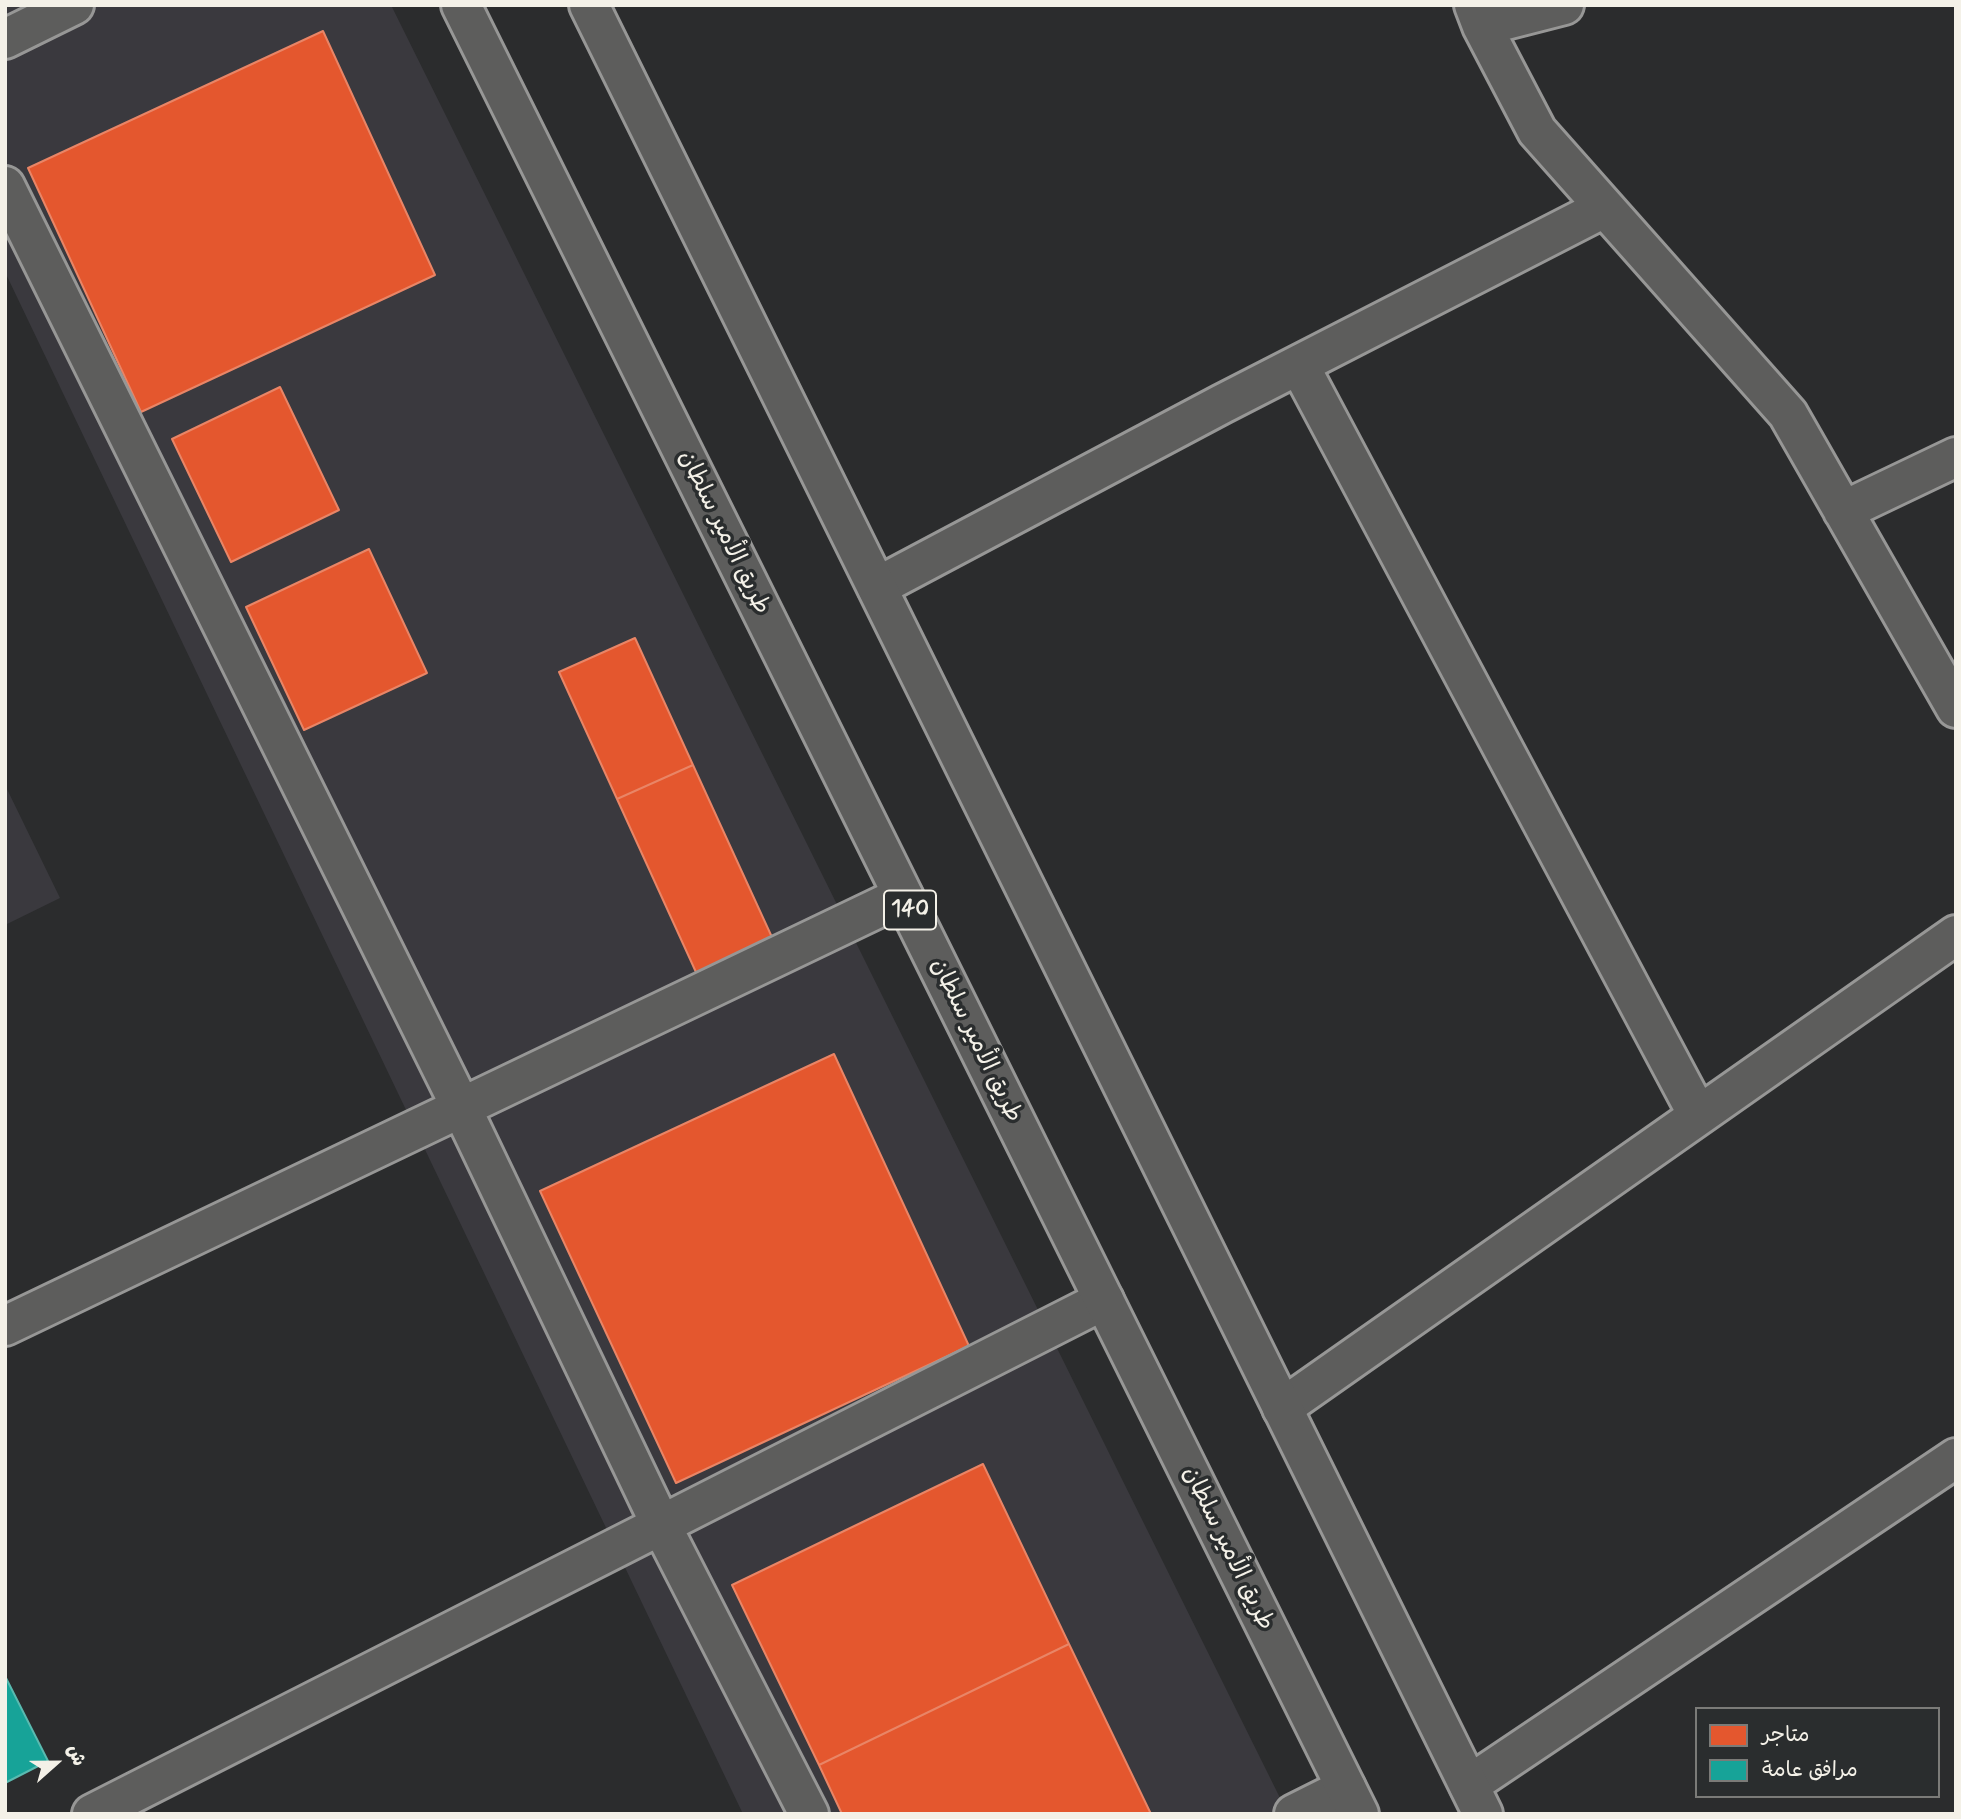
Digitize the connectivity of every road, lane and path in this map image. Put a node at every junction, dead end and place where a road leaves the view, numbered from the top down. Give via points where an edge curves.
1 (74, 5) edge
2 (461, 5) edge
3 (589, 5) edge
4 (1564, 5) edge
5 (1478, 16) edge
6 (5, 39) edge
7 (5, 186) edge
8 (1604, 208) junction
9 (1300, 365) junction
10 (1956, 457) edge
11 (1843, 512) junction
12 (877, 587) junction
13 (1956, 708) edge
14 (903, 895) junction
15 (1956, 935) edge
16 (461, 1107) junction
17 (1699, 1115) junction
18 (1104, 1300) junction
19 (5, 1326) edge
20 (1282, 1408) junction
21 (1956, 1458) edge
22 (661, 1525) junction
23 (1476, 1799) edge
24 (1352, 1801) edge
25 (92, 1814) edge
26 (809, 1814) edge
27 (1294, 1814) edge

1 - 6 main road
2 - 14 main road, طريق الأمير سلطان / 140
3 - 12 main road
4 - 5 main road
5 - 8 main road via 1537,131
7 - 16 main road
8 - 9 main road
8 - 11 main road via 1788,414
9 - 12 main road
9 - 17 main road
10 - 11 main road
11 - 13 main road
12 - 20 main road
14 - 16 main road
14 - 18 main road, طريق الأمير سلطان / 140
15 - 17 main road
16 - 19 main road
16 - 22 main road
17 - 20 main road
18 - 22 main road
18 - 24 main road, طريق الأمير سلطان / 140
20 - 23 main road
21 - 23 main road
22 - 25 main road
22 - 26 main road
24 - 27 main road

